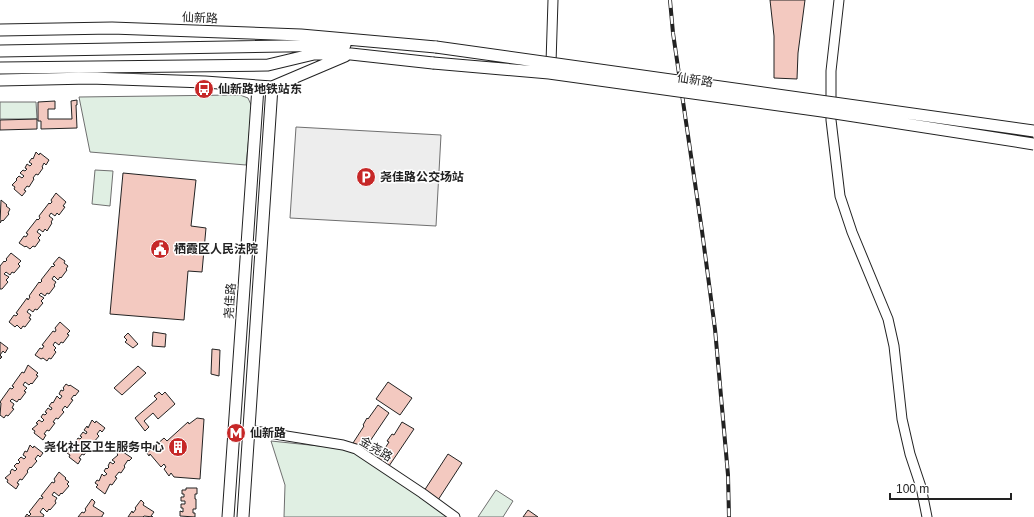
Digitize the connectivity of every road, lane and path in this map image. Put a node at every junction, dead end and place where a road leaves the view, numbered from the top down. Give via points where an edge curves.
1 (553, 0) edge
2 (839, 0) edge
3 (0, 30) edge
4 (399, 43) junction
5 (0, 51) edge
6 (351, 54) junction
7 (550, 63) junction
8 (0, 68) edge
9 (0, 80) edge
10 (258, 87) junction
11 (272, 87) junction
12 (1034, 131) edge
13 (1034, 144) edge
14 (249, 430) junction
15 (228, 517) edge
16 (243, 517) edge
17 (455, 517) edge
18 (927, 517) edge

1 - 7 street
2 - 18 street via 831,71 830,120 840,196 888,320 894,346 902,419
3 - 4 main road, 仙新路 via 128,29 301,35
4 - 5 main road, 仙新路
4 - 7 main road, 仙新路, bridge
6 - 8 main road, 仙新路 via 314,54 268,65
6 - 11 main road, 仙新路
6 - 13 main road, 仙新路, bridge via 556,74
7 - 12 main road, 仙新路, bridge
9 - 10 main road, 仙新路 via 90,78 205,82
10 - 11 main road, 仙新路
10 - 15 main road, 尧佳路
11 - 14 main road
14 - 16 main road
14 - 17 street, 金尧路 via 356,449

